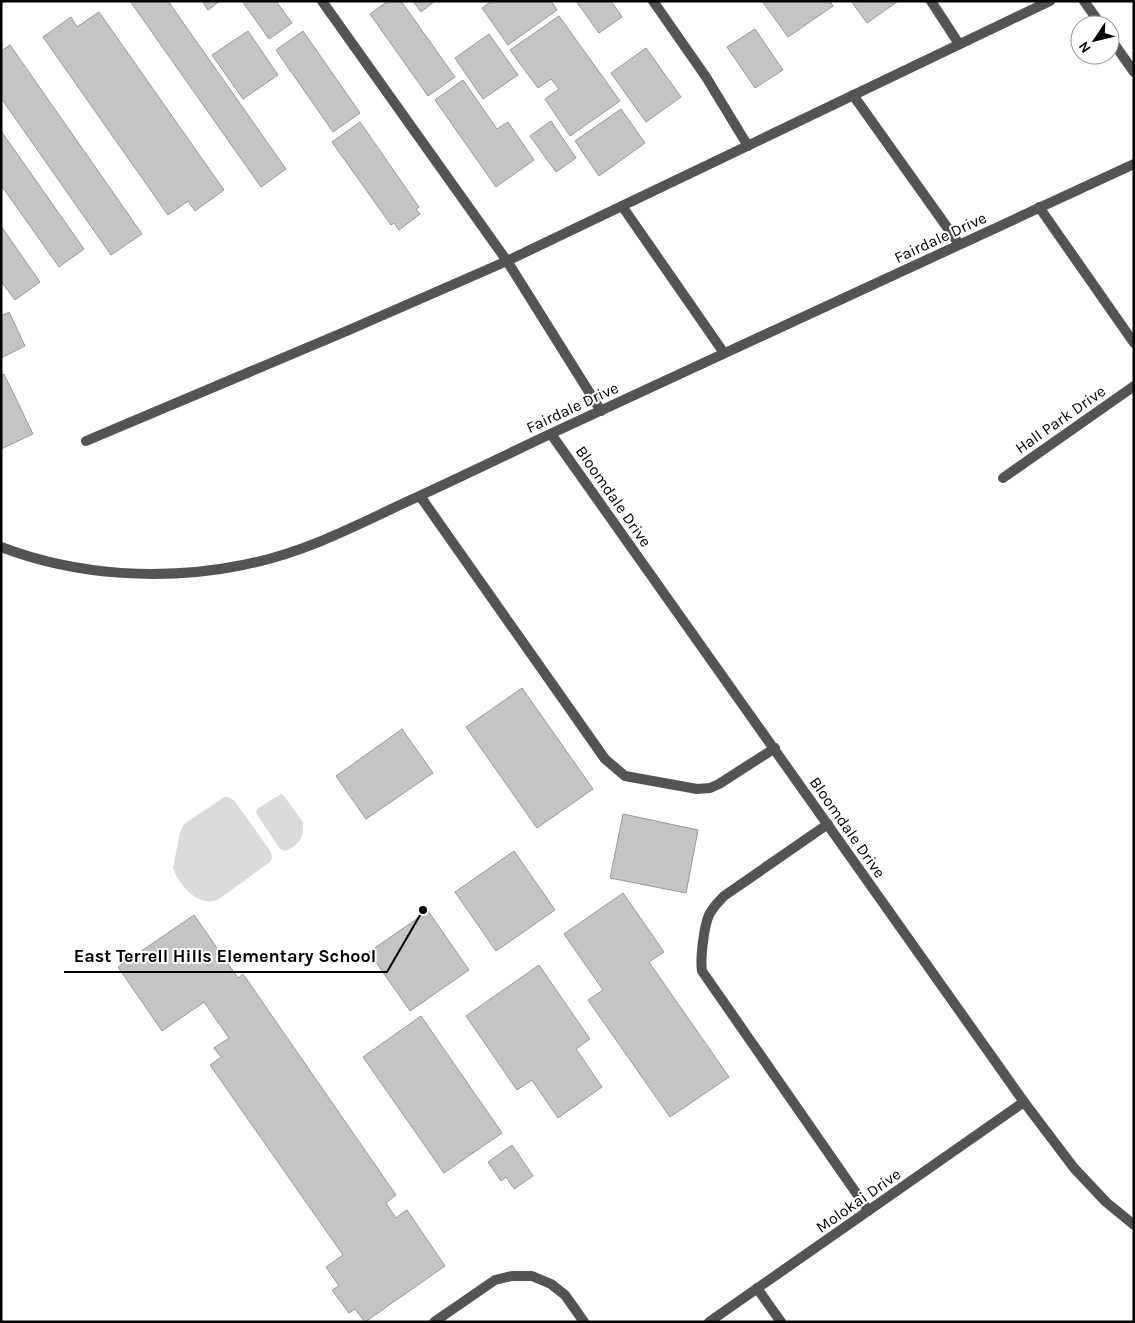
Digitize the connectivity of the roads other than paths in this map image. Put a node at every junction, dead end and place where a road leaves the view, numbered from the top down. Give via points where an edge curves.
1 (322, 1) edge
2 (653, 1) edge
3 (931, 1) edge
4 (1050, 1) edge
5 (1084, 1) edge
6 (1094, 15) edge
7 (959, 44) junction
8 (1120, 52) edge
9 (1134, 72) edge
10 (853, 95) junction
11 (748, 146) junction
12 (1134, 164) edge
13 (622, 206) junction
14 (1039, 207) junction
15 (959, 244) junction
16 (507, 261) junction
17 (1134, 343) edge
18 (724, 353) junction
19 (1134, 386) edge
20 (601, 411) junction
21 (551, 434) junction
22 (86, 441) dead end
23 (1003, 478) dead end
24 (420, 496) junction
25 (1, 547) edge
26 (774, 748) junction
27 (828, 824) junction
28 (1024, 1102) junction
29 (868, 1210) junction
30 (1134, 1225) edge
31 (757, 1288) junction
32 (434, 1322) edge
33 (584, 1322) edge
34 (709, 1322) edge
35 (781, 1322) edge

1 - 16 street
2 - 11 street via 706,77
3 - 7 street
4 - 7 street
5 - 6 street
7 - 10 street
8 - 9 street
10 - 11 street
10 - 15 street
11 - 13 street
12 - 14 street, Fairdale Drive
13 - 16 street
13 - 18 street
14 - 15 street, Fairdale Drive
14 - 17 street
15 - 18 street, Fairdale Drive
16 - 20 street
16 - 22 street
18 - 20 street, Fairdale Drive
19 - 23 street, Hall Park Drive
20 - 21 street, Fairdale Drive
21 - 24 street, Fairdale Drive
21 - 26 street, Bloomdale Drive
24 - 25 street, Fairdale Drive via 290,553 244,565 197,572 103,571 56,563
24 - 26 street via 606,759 625,776 697,790 710,788
26 - 27 street, Bloomdale Drive
27 - 28 street, Bloomdale Drive
27 - 29 street via 715,905 708,917 701,962 702,971
28 - 29 street, Molokai Drive
28 - 30 street, Bloomdale Drive via 1074,1168 1106,1202
29 - 31 street, Molokai Drive
31 - 34 street, Molokai Drive
31 - 35 street
32 - 33 street via 495,1280 532,1276 551,1284 565,1295

